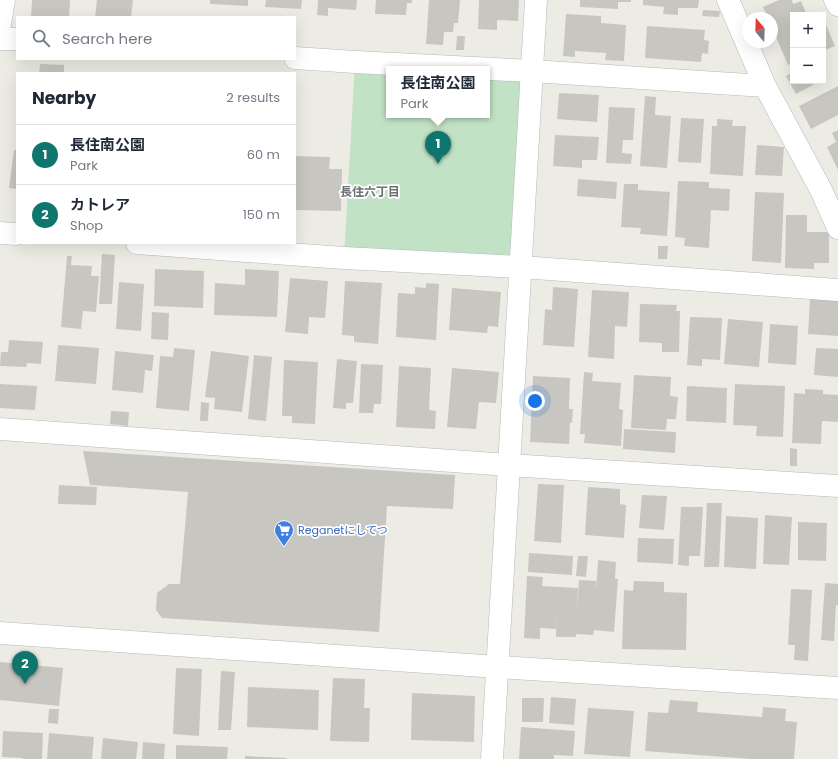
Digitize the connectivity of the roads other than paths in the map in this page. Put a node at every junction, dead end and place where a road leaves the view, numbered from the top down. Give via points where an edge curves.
1 (4, 0) edge
2 (536, 0) edge
3 (728, 0) edge
4 (836, 0) edge
5 (838, 5) edge
6 (0, 24) edge
7 (0, 39) edge
8 (16, 39) edge
9 (296, 58) edge
10 (433, 66) edge
11 (490, 69) edge
12 (532, 71) junction
13 (765, 86) junction
14 (838, 228) edge
15 (0, 233) edge
16 (16, 234) edge
17 (151, 244) edge
18 (521, 267) junction
19 (838, 290) edge
20 (0, 429) edge
21 (509, 465) junction
22 (838, 486) edge
23 (0, 632) edge
24 (498, 667) junction
25 (838, 688) edge
26 (492, 759) edge

1 - 6 street
2 - 12 street
3 - 13 street
4 - 5 street
7 - 8 street
9 - 10 street
11 - 12 street
12 - 13 street
12 - 18 street
13 - 14 street via 821,190
15 - 16 street
17 - 18 street
18 - 19 street
18 - 21 street
20 - 21 street
21 - 22 street
21 - 24 street
23 - 24 street
24 - 25 street
24 - 26 street

